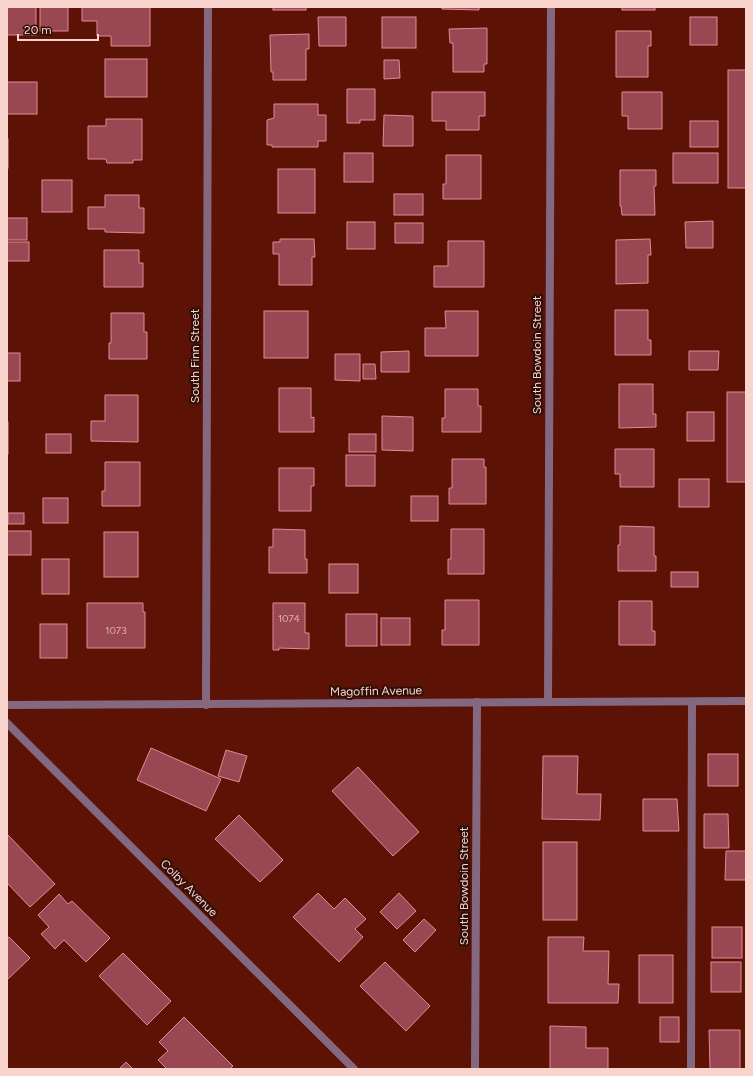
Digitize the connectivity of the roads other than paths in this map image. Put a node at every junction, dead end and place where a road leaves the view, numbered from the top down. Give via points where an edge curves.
1 (208, 7) edge
2 (551, 7) edge
3 (746, 701) edge
4 (477, 702) junction
5 (548, 702) junction
6 (692, 702) junction
7 (206, 705) junction
8 (7, 706) edge
9 (7, 723) edge
10 (354, 1069) edge
11 (475, 1069) edge
12 (691, 1069) edge

1 - 7 street, South Finn Street
2 - 5 street, South Bowdoin Street
3 - 6 street, Magoffin Avenue
4 - 5 street, Magoffin Avenue
4 - 7 street, Magoffin Avenue
4 - 11 street, South Bowdoin Street
5 - 6 street, Magoffin Avenue
6 - 12 street
7 - 8 street, Magoffin Avenue
9 - 10 street, Colby Avenue

